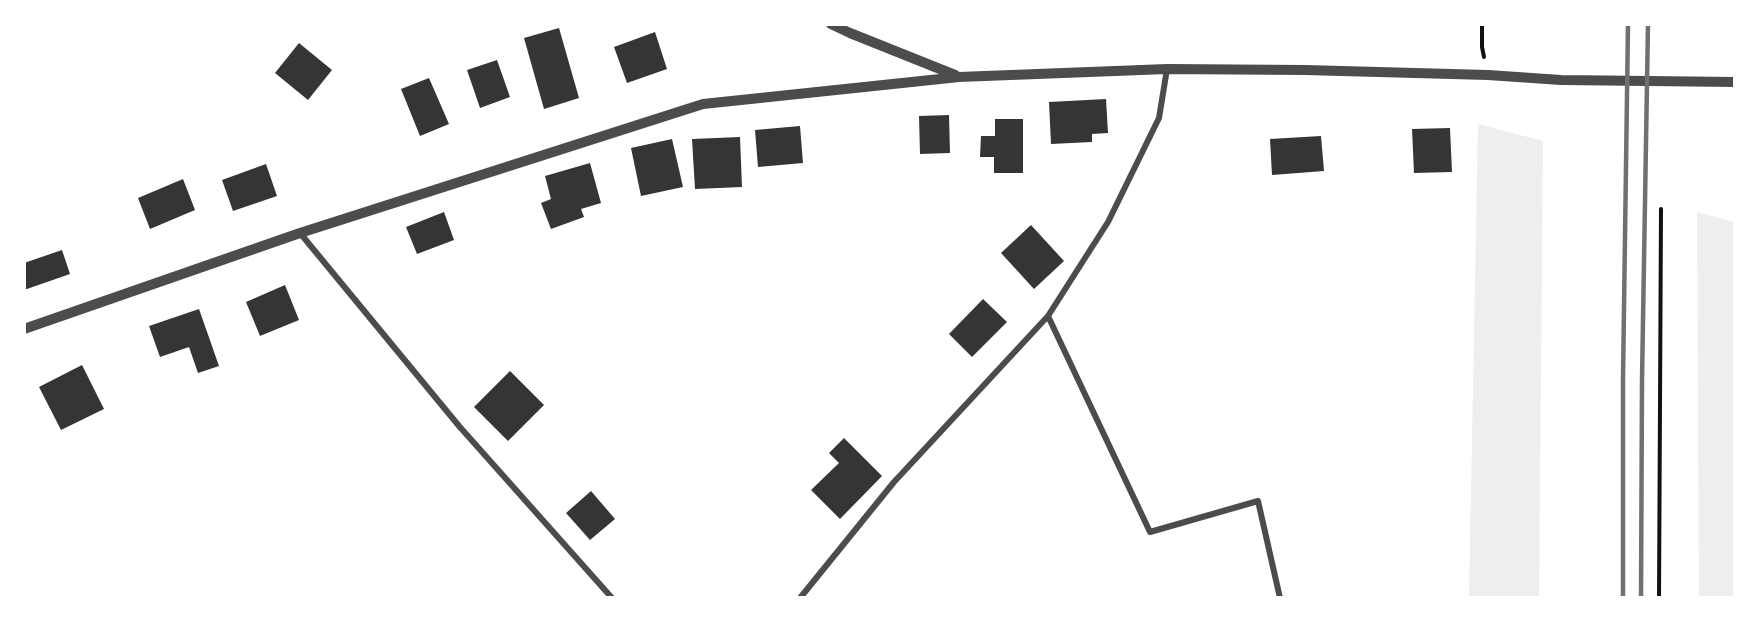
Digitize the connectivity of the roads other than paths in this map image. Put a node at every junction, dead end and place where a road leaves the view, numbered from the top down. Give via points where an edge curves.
1 (831, 24) edge
2 (1167, 69) junction
3 (958, 77) junction
4 (1735, 82) edge
5 (300, 233) junction
6 (1048, 316) junction
7 (24, 329) edge
8 (612, 598) edge
9 (800, 598) edge
10 (1280, 598) edge

1 - 3 street
2 - 3 street
2 - 4 street
2 - 6 street via 1159,118 1108,222
3 - 5 street via 703,104
5 - 7 street
5 - 8 street via 459,426
6 - 9 street via 894,482
6 - 10 street via 1150,532 1258,501

